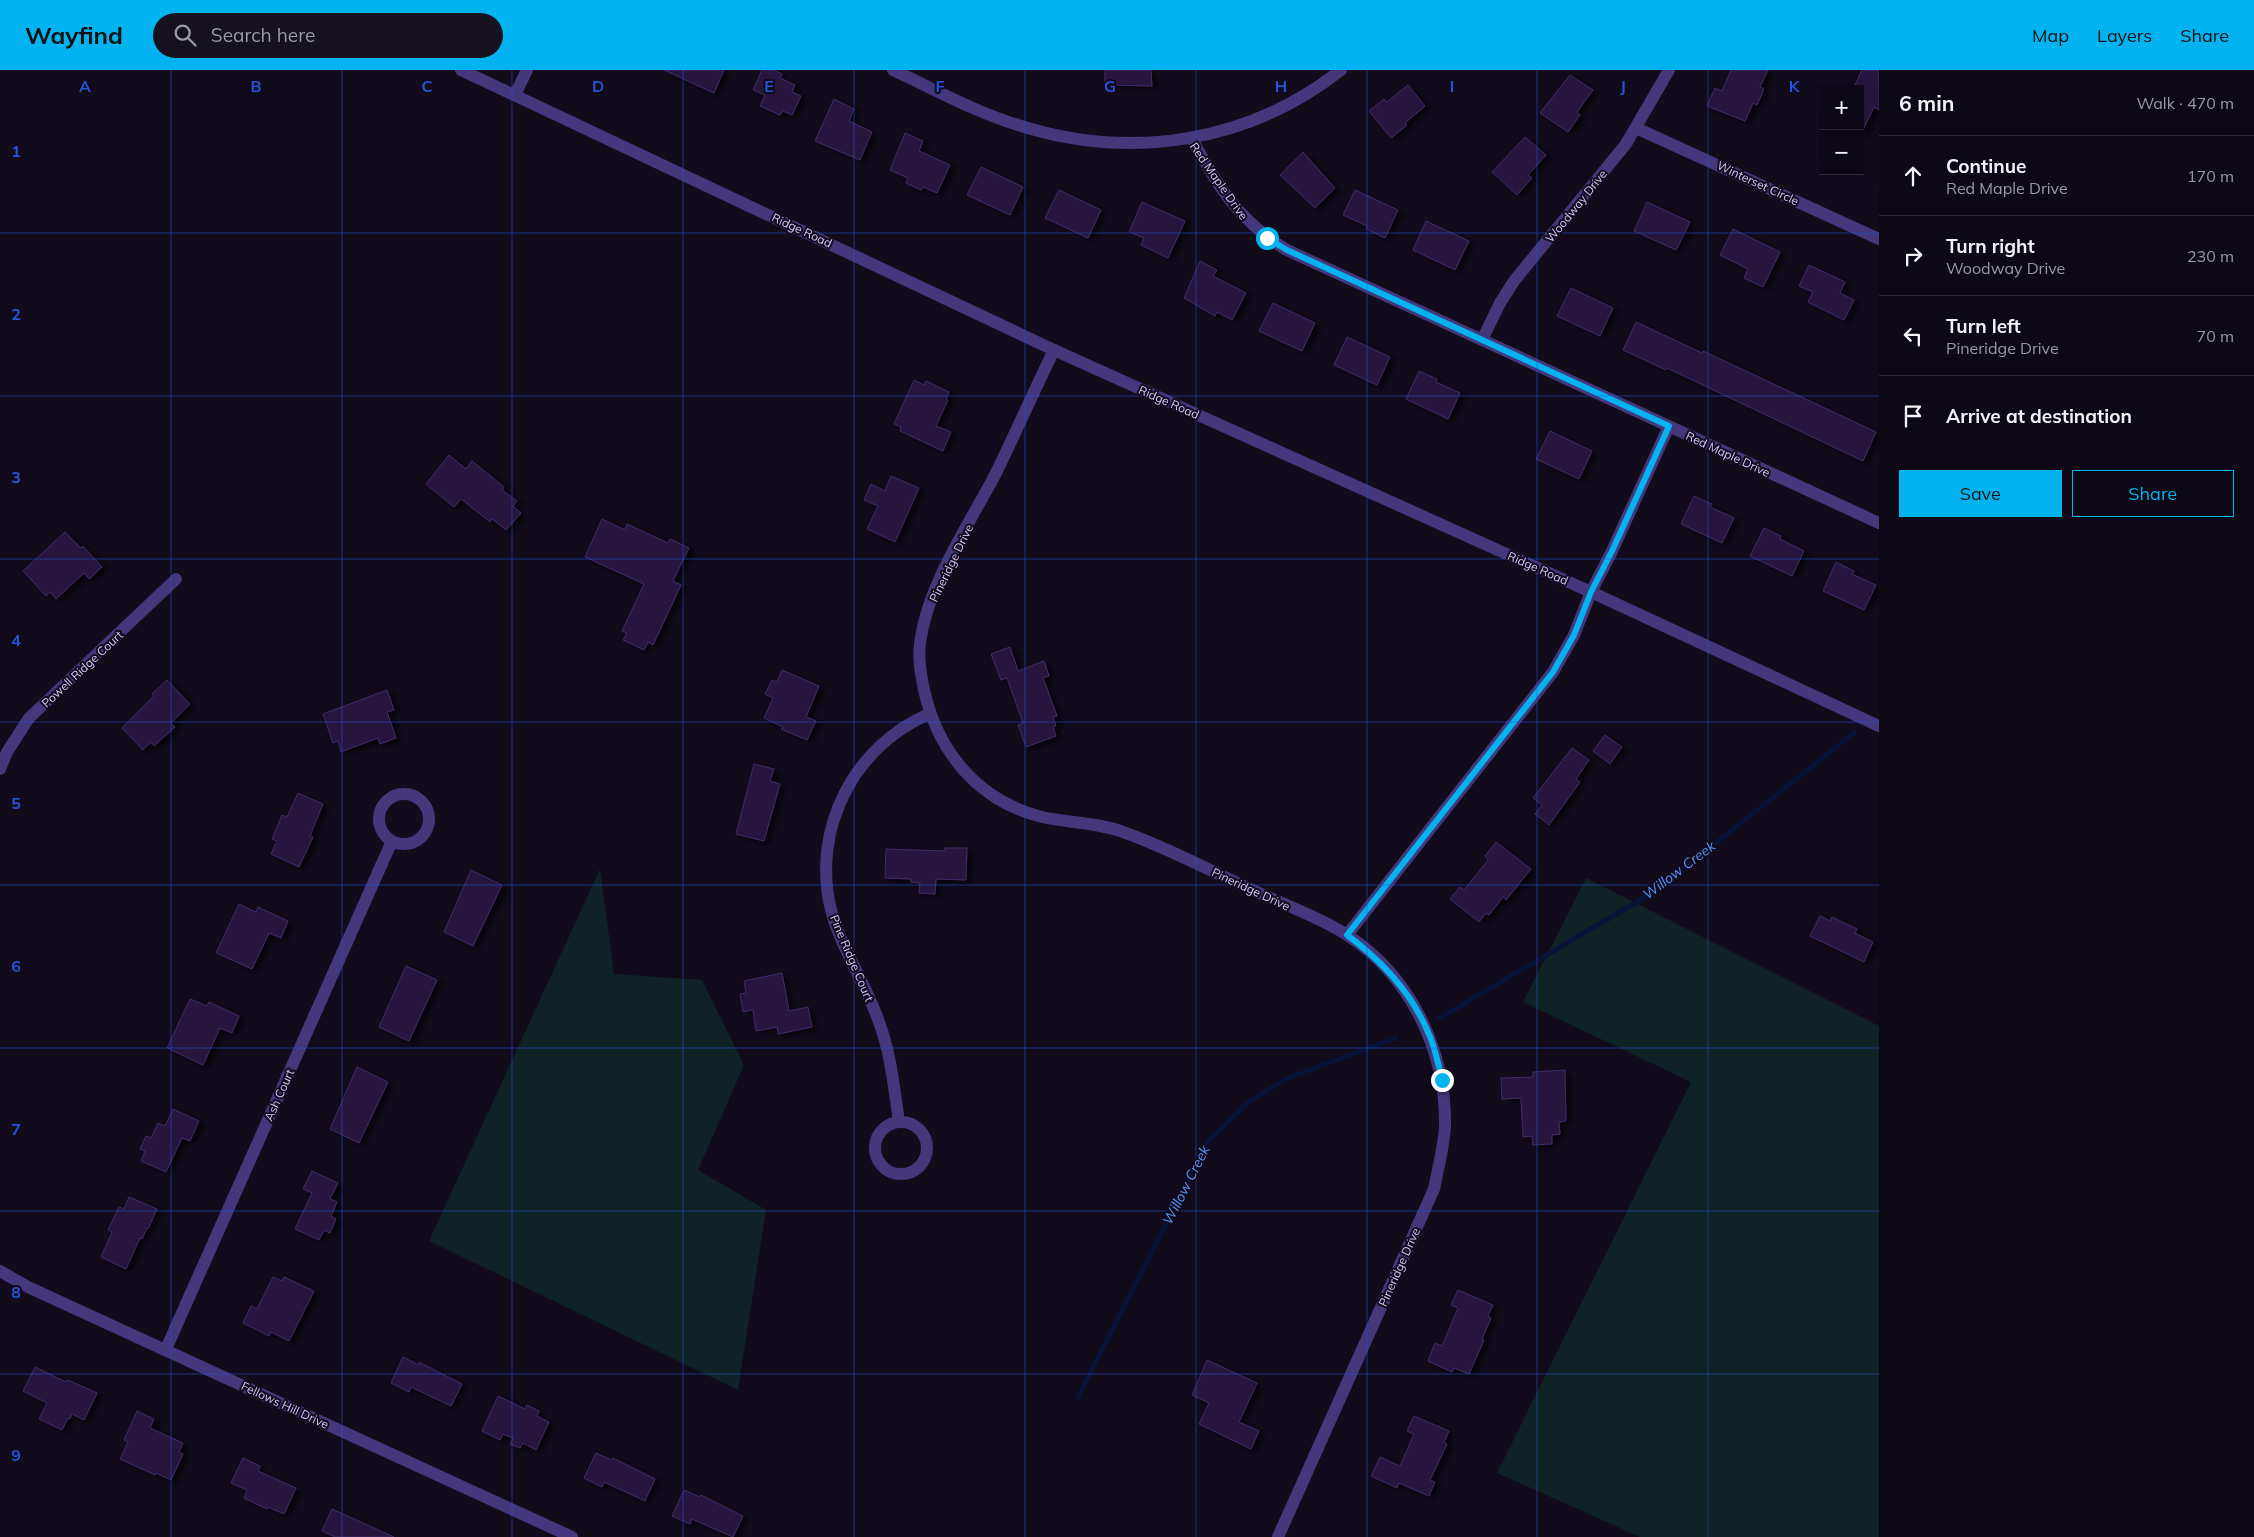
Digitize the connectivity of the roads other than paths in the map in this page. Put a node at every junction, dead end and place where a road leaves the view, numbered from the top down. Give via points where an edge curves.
1 (462, 70) edge
2 (527, 70) edge
3 (893, 70) edge
4 (1341, 70) edge
5 (1669, 70) edge
6 (515, 95) junction
7 (1636, 128) junction
8 (1192, 139) junction
9 (1878, 237) edge
10 (1482, 340) junction
11 (1054, 350) junction
12 (1669, 426) junction
13 (1879, 523) edge
14 (176, 579) dead end
15 (1591, 592) junction
16 (929, 714) junction
17 (1879, 726) edge
18 (0, 769) edge
19 (392, 841) junction
20 (1347, 935) junction
21 (898, 1122) junction
22 (0, 1271) edge
23 (166, 1349) junction
24 (572, 1537) edge
25 (1278, 1537) edge

1 - 6 street, Ridge Road
2 - 6 street
3 - 8 street, Red Maple Drive via 986,113 1059,136 1136,143
4 - 8 street via 1300,98 1261,118
5 - 7 street, Woodway Drive
6 - 11 street, Ridge Road
7 - 9 street, Winterset Circle
7 - 10 street, Woodway Drive via 1514,281
8 - 10 street, Red Maple Drive via 1233,205 1267,238
10 - 12 street, Red Maple Drive
11 - 15 street, Ridge Road
11 - 16 street, Pineridge Drive via 942,575 923,624 919,668
12 - 13 street, Red Maple Drive
12 - 15 street
14 - 18 street, Powell Ridge Court via 29,718
15 - 17 street, Ridge Road
15 - 20 street via 1574,635 1553,672
16 - 20 street, Pineridge Drive via 942,742 959,766 998,798 1041,817 1120,830
16 - 21 street, Pine Ridge Court via 908,723 865,760 848,786 837,812 826,858 826,882 832,911 880,1024 892,1069
19 - 19 street via 381,829 379,821 383,805 404,793 420,798 430,821 423,836 408,844
19 - 23 street, Ash Court
20 - 25 street, Pineridge Drive via 1393,975 1429,1033 1442,1080 1445,1127 1434,1190
21 - 21 street via 890,1124 878,1136 875,1152 890,1172 907,1173 915,1170 925,1157 925,1140 915,1126
22 - 23 street, Fellows Hill Drive via 28,1287
23 - 24 street, Fellows Hill Drive

